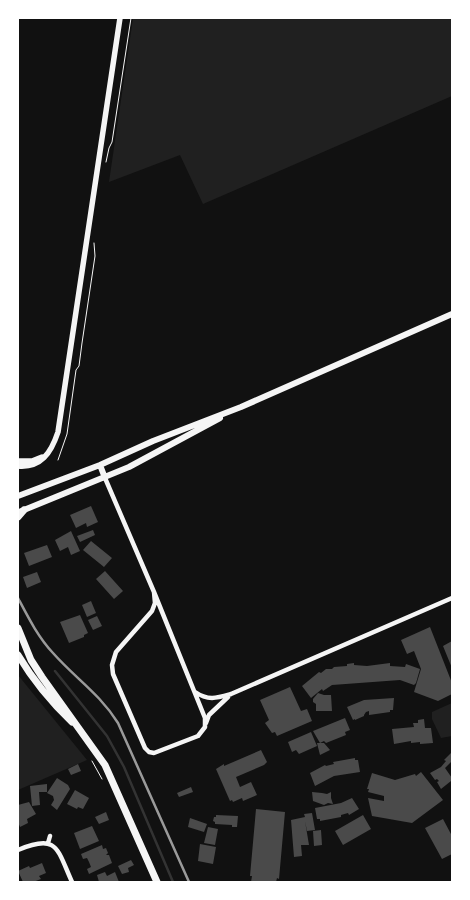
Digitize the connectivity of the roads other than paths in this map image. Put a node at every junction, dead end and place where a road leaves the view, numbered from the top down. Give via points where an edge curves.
1 (120, 18) edge
2 (452, 314) edge
3 (241, 407) junction
4 (51, 449) junction
5 (18, 461) edge
6 (100, 465) junction
7 (18, 466) edge
8 (105, 478) junction
9 (18, 496) edge
10 (20, 513) edge
11 (154, 592) junction
12 (452, 598) edge
13 (18, 628) edge
14 (18, 655) edge
15 (194, 691) junction
16 (231, 694) junction
17 (206, 724) junction
18 (82, 731) junction
19 (50, 836) dead end
20 (48, 843) junction
21 (18, 850) edge
22 (72, 882) edge
23 (157, 882) edge

1 - 4 street via 58,426
2 - 3 main road
3 - 6 main road
3 - 8 main road
4 - 5 street via 37,460
4 - 7 street via 40,462
6 - 8 main road
6 - 9 main road
8 - 10 main road
8 - 11 street
11 - 15 street
11 - 17 street via 152,611 116,652 113,674 149,752 157,753 198,736
12 - 16 street
13 - 18 main road via 31,660
14 - 18 main road via 58,710
15 - 16 street via 214,699
15 - 17 street
16 - 17 street via 209,714
18 - 23 main road via 112,777
19 - 20 street
20 - 21 street via 39,842
20 - 22 street via 58,851

